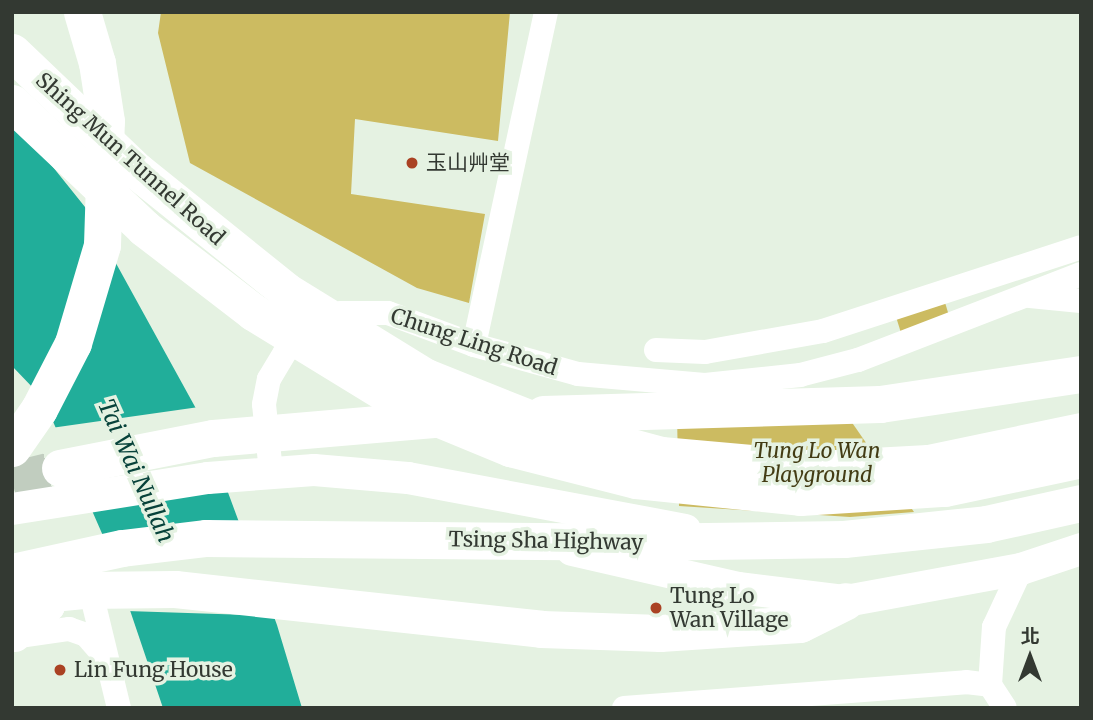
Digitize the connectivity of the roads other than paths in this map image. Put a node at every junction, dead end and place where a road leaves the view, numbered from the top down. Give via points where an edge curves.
1 (82, 12) edge
2 (546, 12) edge
3 (12, 52) edge
4 (12, 103) edge
5 (1081, 247) edge
6 (1081, 274) edge
7 (1026, 295) junction
8 (1081, 300) edge
9 (474, 345) junction
10 (656, 350) dead end
11 (1081, 374) edge
12 (1081, 431) edge
13 (12, 448) edge
14 (1081, 459) edge
15 (60, 468) tunnel mouth
16 (264, 472) junction
17 (1081, 494) edge
18 (1081, 503) edge
19 (12, 509) edge
20 (96, 544) junction
21 (1081, 548) edge
22 (18, 560) edge
23 (1021, 569) junction
24 (12, 597) edge
25 (846, 601) junction
26 (14, 637) edge
27 (107, 663) junction
28 (990, 685) junction
29 (720, 703) edge
30 (119, 708) edge
31 (624, 708) edge
32 (1005, 708) edge

1 - 13 highway via 97,63 106,121 108,176 102,245 73,343 53,386
2 - 9 street
3 - 12 highway, Shing Mun Tunnel Road via 137,171 286,291 426,377 541,424 661,455 817,469 928,463
4 - 14 highway, Shing Mun Tunnel Road via 144,228 253,312 403,404 510,448 636,480 789,497 945,488
5 - 10 street via 823,331 705,352
6 - 7 street
7 - 8 street, Chung Ling Road
7 - 9 street, Chung Ling Road via 858,360 800,375 705,385 578,374
9 - 16 street, Chung Ling Road via 388,313 341,313 314,323 285,352 269,379 264,404
11 - 15 highway via 880,404 474,416 303,428 190,442
16 - 17 main road via 325,470 408,478 691,531 785,538 925,527
16 - 19 main road
18 - 22 highway, Tsing Sha Highway via 986,524 844,539 206,538
20 - 22 main road
20 - 25 main road via 284,525 500,536 738,588
20 - 27 street via 88,552 86,573
21 - 23 main road
22 - 26 main road via 54,566 55,589 49,606
23 - 25 main road
23 - 28 street via 994,627
24 - 25 highway via 124,588 201,590 596,633 800,624
26 - 27 street via 69,629 98,645
27 - 30 street
28 - 29 street via 923,683
28 - 32 street
29 - 31 street

